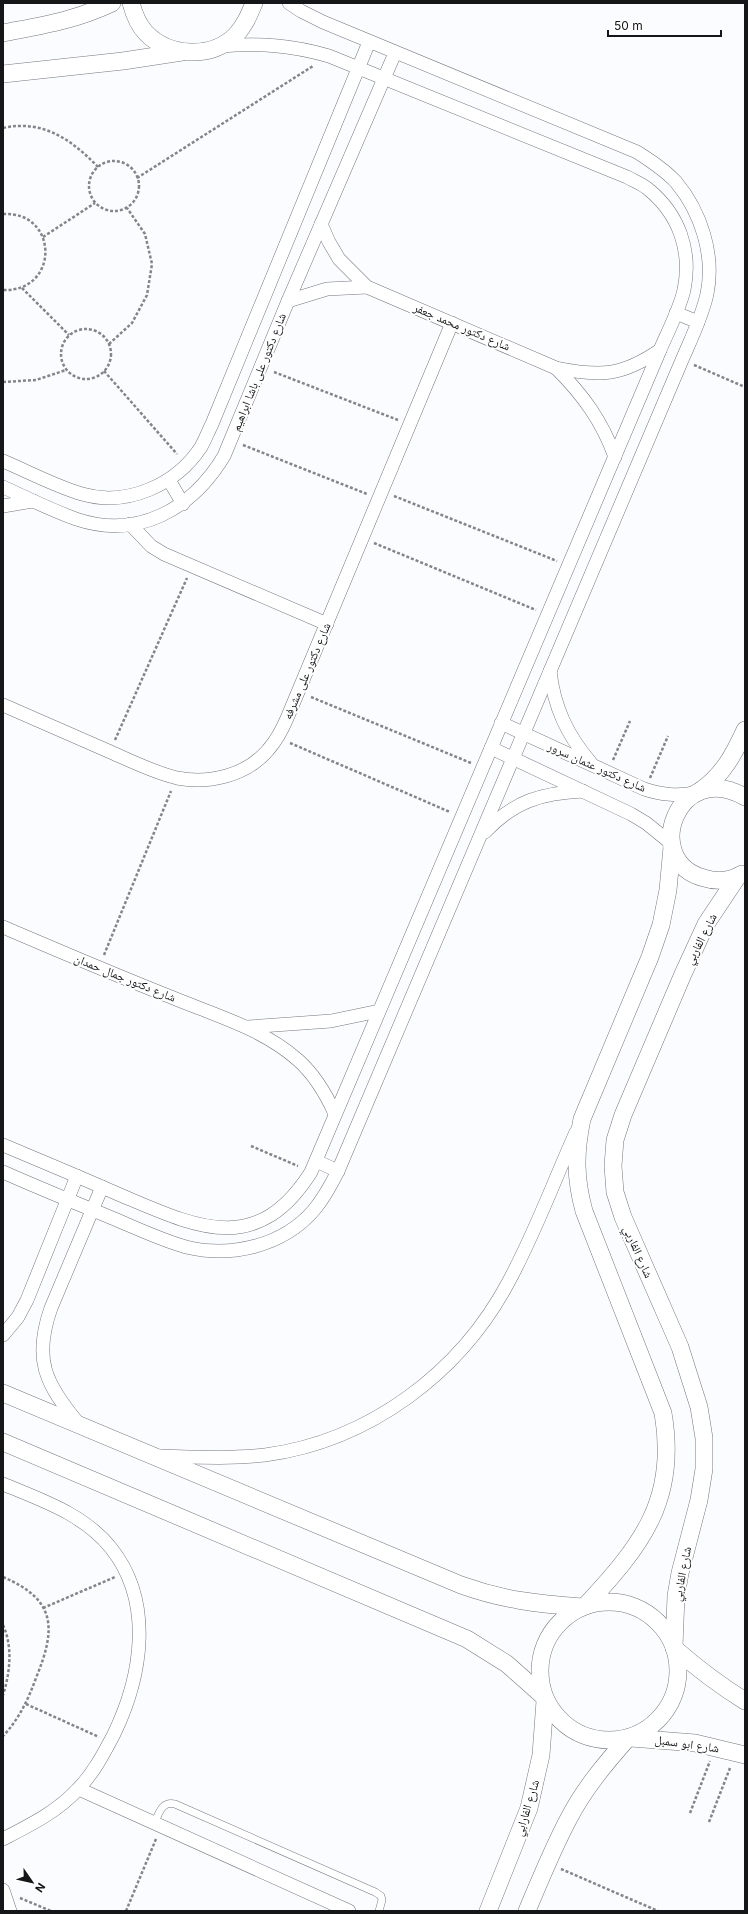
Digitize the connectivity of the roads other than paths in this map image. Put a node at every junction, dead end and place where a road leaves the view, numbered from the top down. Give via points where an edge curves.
1 (112, 3) edge
2 (131, 3) edge
3 (254, 3) edge
4 (290, 3) edge
5 (3, 33) edge
6 (369, 42) junction
7 (218, 47) junction
8 (182, 52) junction
9 (395, 53) junction
10 (359, 68) junction
11 (3, 74) edge
12 (384, 78) junction
13 (321, 224) junction
14 (367, 286) junction
15 (288, 301) junction
16 (676, 313) junction
17 (698, 322) junction
18 (452, 323) junction
19 (660, 350) junction
20 (556, 368) junction
21 (615, 457) junction
22 (3, 461) edge
23 (169, 480) junction
24 (3, 487) edge
25 (35, 501) junction
26 (183, 504) junction
27 (3, 506) edge
28 (130, 524) junction
29 (327, 624) junction
30 (550, 670) junction
31 (3, 705) edge
32 (502, 723) junction
33 (745, 730) edge
34 (524, 734) junction
35 (491, 748) junction
36 (513, 758) junction
37 (594, 767) junction
38 (584, 791) junction
39 (698, 791) junction
40 (745, 797) edge
41 (479, 838) junction
42 (672, 846) junction
43 (742, 874) edge
44 (3, 927) edge
45 (379, 1011) junction
46 (248, 1027) junction
47 (336, 1114) junction
48 (582, 1119) junction
49 (3, 1145) edge
50 (314, 1166) junction
51 (338, 1171) junction
52 (3, 1172) edge
53 (77, 1176) junction
54 (102, 1187) junction
55 (68, 1200) junction
56 (92, 1210) junction
57 (3, 1334) edge
58 (3, 1393) edge
59 (80, 1425) junction
60 (3, 1442) edge
61 (153, 1456) junction
62 (3, 1484) edge
63 (584, 1606) junction
64 (674, 1647) junction
65 (544, 1698) junction
66 (745, 1701) edge
67 (628, 1738) junction
68 (741, 1754) edge
69 (78, 1789) junction
70 (158, 1826) junction
71 (3, 1839) edge
72 (3, 1890) edge
73 (10, 1911) edge
74 (349, 1911) edge
75 (379, 1911) edge
76 (488, 1911) edge
77 (527, 1911) edge

1 - 5 street via 70,20
2 - 8 street via 134,16 146,33 162,45
3 - 7 street via 247,20 235,36
4 - 6 street via 308,15
6 - 9 street
6 - 10 street, شارع دكتور على باشا ابراهيم
7 - 8 street via 201,52
7 - 10 street via 274,44 302,48
8 - 11 street via 123,62
9 - 12 street, شارع دكتور على باشا ابراهيم
9 - 17 street via 637,152 657,165 675,181 690,201 707,246 707,294
10 - 12 street
10 - 23 street, شارع دكتور على باشا ابراهيم via 202,446 187,465
12 - 13 street, شارع دكتور على باشا ابراهيم
12 - 16 street via 627,177 647,188 664,204 677,223 684,245 687,268
13 - 14 street, شارع دكتور محمد جعفر via 339,259
13 - 15 street, شارع دكتور على باشا ابراهيم
14 - 15 street, شارع دكتور محمد جعفر via 327,289
14 - 18 street, شارع دكتور محمد جعفر
15 - 26 street, شارع دكتور على باشا ابراهيم via 231,441 213,474
16 - 17 street
16 - 19 street
17 - 30 street
18 - 20 street, شارع دكتور محمد جعفر
18 - 29 street, شارع دكتور على مشرفه
19 - 20 street, شارع دكتور محمد جعفر via 642,362 622,370 601,374
19 - 21 street
20 - 21 street, شارع دكتور محمد جعفر via 578,390 594,412
21 - 32 street
22 - 23 street, شارع دكتور على باشا ابراهيم via 82,494 105,498 127,496
23 - 26 street
24 - 25 street, شارع دكتور على باشا ابراهيم
25 - 27 street
25 - 28 street, شارع دكتور على باشا ابراهيم via 88,522
26 - 28 street, شارع دكتور على باشا ابراهيم via 158,517
28 - 29 street via 151,546 164,554
29 - 31 street, شارع دكتور على مشرفه via 278,737 256,762 227,777 210,780 177,778
30 - 34 street
30 - 37 street via 552,692 559,713 568,732
32 - 34 street, شارع دكتور عثمان سرور
32 - 35 street
33 - 39 street via 724,769 713,782
34 - 36 street
34 - 37 street, شارع دكتور عثمان سرور
35 - 36 street
35 - 45 street
36 - 38 street
36 - 41 street
37 - 39 street, شارع دكتور عثمان سرور via 659,794 678,796
38 - 41 street via 560,792 537,797 515,806 496,820
38 - 42 street via 646,823
39 - 40 street via 724,788
39 - 42 street via 678,808 670,832
41 - 51 street
42 - 43 street via 686,870 698,877 724,880
42 - 48 street via 668,890 661,925
43 - 64 street, شارع الفاربي via 706,924 623,1115 615,1140 613,1166 616,1192 623,1217 680,1347 699,1407 704,1438 700,1500 676,1596
44 - 46 street, شارع دكتور جمال حمدان via 98,968
45 - 46 street, شارع دكتور جمال حمدان via 331,1021
45 - 47 street
46 - 47 street, شارع دكتور جمال حمدان via 298,1059 313,1075
47 - 50 street
48 - 61 street via 509,1281 467,1345 440,1373 409,1397 362,1424 305,1447 266,1455 228,1458
48 - 63 street via 577,1142 578,1189 584,1211 663,1413 667,1438 665,1476 655,1512 626,1559
49 - 53 street
50 - 51 street
50 - 54 street via 299,1191 283,1207 264,1220 235,1227 216,1228 191,1223
51 - 56 street via 328,1192 314,1211 296,1226 255,1247 232,1251 186,1247
52 - 55 street
53 - 54 street
53 - 55 street
54 - 56 street
55 - 56 street
55 - 57 street via 27,1300 18,1317
56 - 59 street via 44,1327 42,1347 44,1367 51,1386
58 - 59 street
59 - 61 street
60 - 65 street via 467,1639 507,1664
61 - 63 street via 468,1588 518,1602
62 - 69 street via 66,1511 90,1527 111,1548 134,1591 140,1638 132,1692 110,1742 90,1775
63 - 64 street via 621,1602 638,1608 653,1617 665,1630
63 - 65 street via 554,1628 545,1644 539,1678
64 - 66 street via 696,1668
64 - 67 street via 678,1666 677,1685 671,1702 660,1718 646,1730
65 - 67 street via 553,1714 565,1726 579,1734 594,1740
65 - 76 street, شارع الفارابي via 542,1755 535,1788 520,1834
67 - 68 street, شارع ابو سمبل via 673,1740
67 - 77 street via 586,1790 569,1817
69 - 70 street
69 - 71 street via 43,1818
70 - 74 street
70 - 75 lane via 161,1808 165,1804 175,1804 375,1892 382,1900
72 - 73 street

